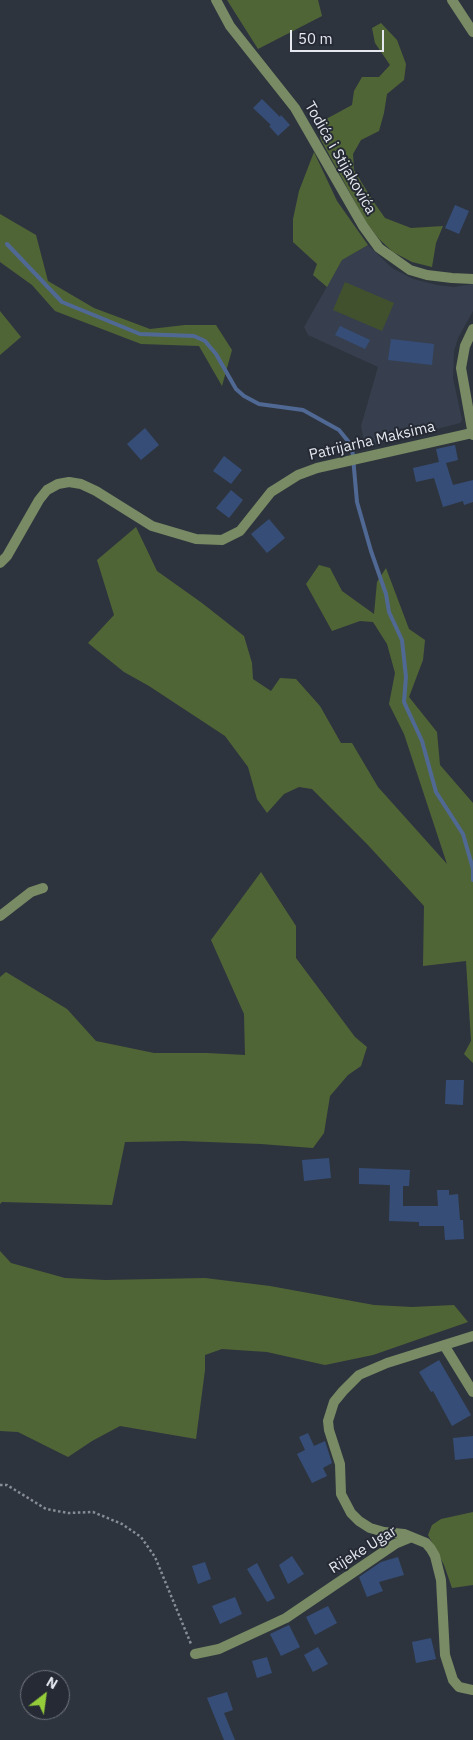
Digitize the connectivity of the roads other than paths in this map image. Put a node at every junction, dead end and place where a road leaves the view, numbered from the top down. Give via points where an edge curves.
1 (216, 0) edge
2 (452, 0) edge
3 (473, 32) edge
4 (473, 279) edge
5 (473, 329) edge
6 (473, 434) edge
7 (0, 562) edge
8 (43, 888) dead end
9 (0, 916) edge
10 (473, 1336) edge
11 (444, 1345) junction
12 (473, 1392) edge
13 (412, 1537) junction
14 (195, 1654) road end
15 (473, 1690) edge

1 - 4 street, Todića i Stijakovića via 230,26 295,108 379,248 410,270
2 - 3 street
5 - 6 street via 465,346 461,368
6 - 7 street, Patrijarha Maksima via 298,475 271,492 240,531 222,540 196,539 152,526 81,484 58,484 47,490 7,556
8 - 9 street via 31,892
10 - 11 street
11 - 12 street
11 - 13 street via 359,1375 334,1402 328,1421 340,1464 342,1494 351,1513 370,1528
13 - 14 street, Rijeke Ugar via 395,1544 286,1618 219,1649
13 - 15 street, Rijeke Ugar via 426,1543 435,1556 441,1580 446,1655 453,1680 459,1688

